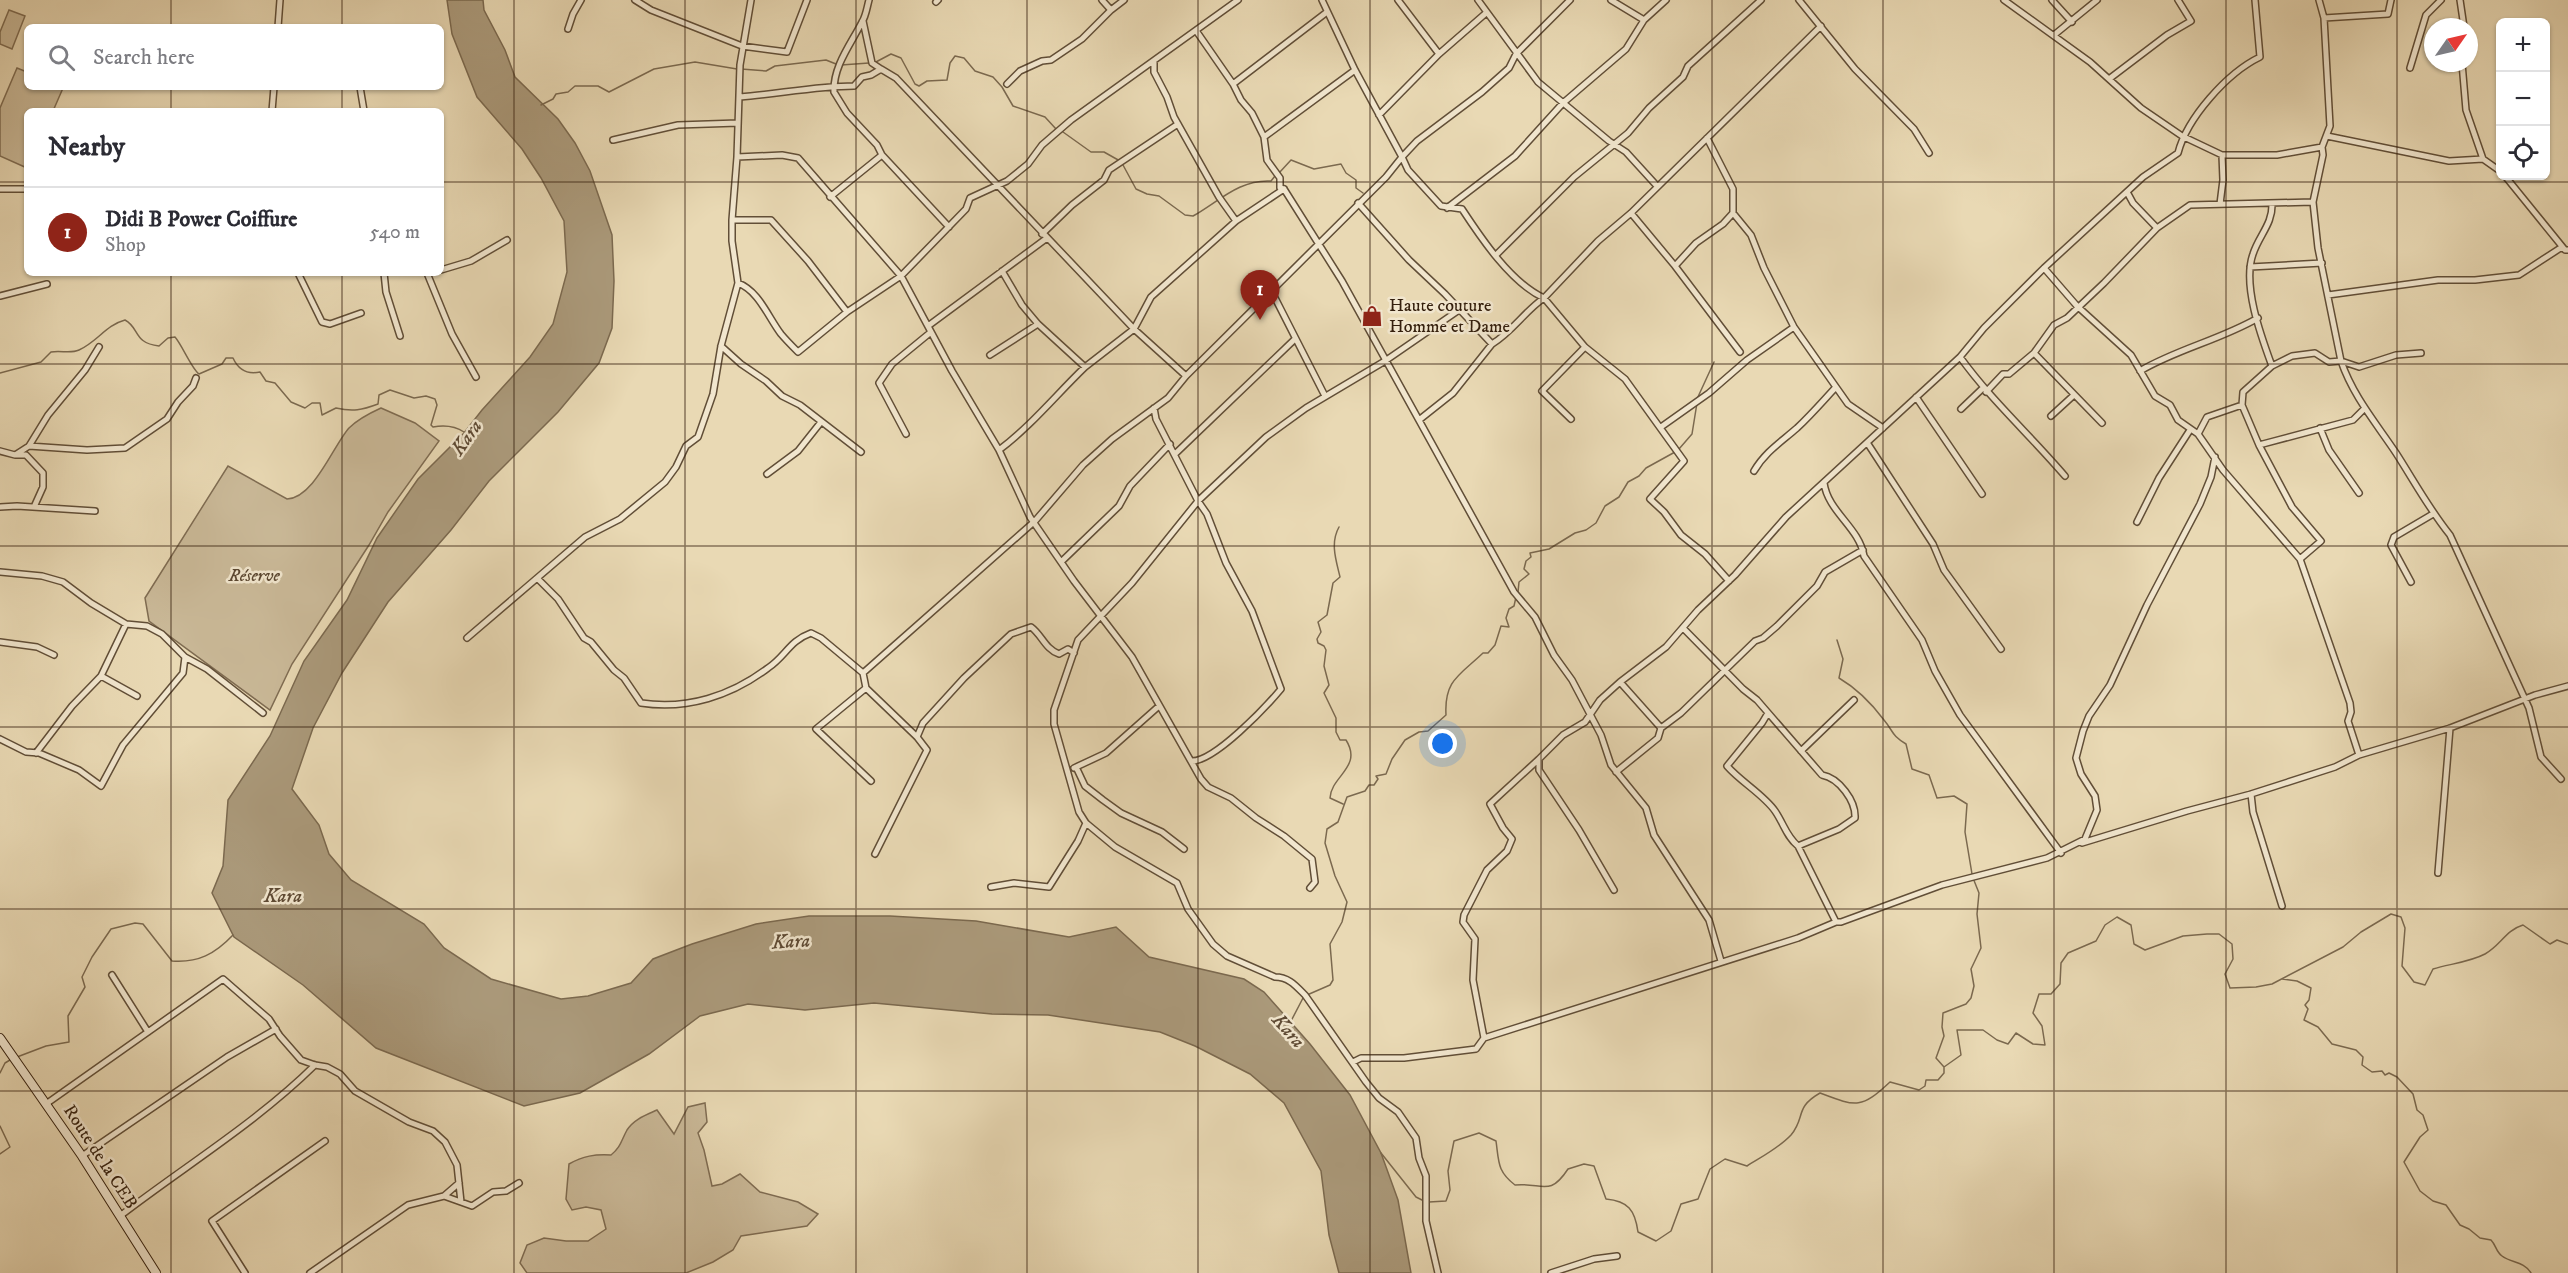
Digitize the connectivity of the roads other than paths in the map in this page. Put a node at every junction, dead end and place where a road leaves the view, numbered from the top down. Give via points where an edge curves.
1 (280, 0) edge
2 (581, 0) edge
3 (635, 0) edge
4 (751, 0) edge
5 (807, 0) edge
6 (870, 0) edge
7 (1102, 0) edge
8 (1124, 0) edge
9 (1238, 0) edge
10 (1322, 0) edge
11 (1398, 0) edge
12 (1478, 0) edge
13 (1570, 0) edge
14 (1611, 0) edge
15 (1666, 0) edge
16 (1761, 0) edge
17 (1799, 0) edge
18 (2004, 0) edge
19 (2052, 0) edge
20 (2097, 0) edge
21 (2178, 0) edge
22 (2255, 0) edge
23 (2319, 0) edge
24 (2391, 0) edge
25 (2440, 0) edge
26 (2460, 0) edge
27 (1111, 10) junction
28 (1327, 12) junction
29 (1486, 13) junction
30 (2324, 18) junction
31 (2463, 18) edge
32 (1644, 20) junction
33 (863, 21) junction
34 (2072, 22) junction
35 (278, 24) edge
36 (1821, 26) junction
37 (568, 29) dead end
38 (1197, 32) junction
39 (2054, 35) junction
40 (742, 46) junction
41 (1439, 54) junction
42 (1516, 54) junction
43 (1154, 62) junction
44 (2410, 68) dead end
45 (881, 69) junction
46 (1355, 70) junction
47 (2463, 72) edge
48 (2109, 79) junction
49 (1007, 84) dead end
50 (1233, 84) junction
51 (834, 86) junction
52 (274, 90) edge
53 (360, 90) edge
54 (740, 96) junction
55 (1563, 103) junction
56 (272, 108) edge
57 (364, 108) edge
58 (1379, 115) junction
59 (738, 123) junction
60 (1178, 124) junction
61 (2182, 136) junction
62 (2326, 136) junction
63 (1264, 137) junction
64 (1707, 138) junction
65 (614, 140) dead end
66 (1616, 144) junction
67 (2322, 147) junction
68 (1929, 153) dead end
69 (882, 155) junction
70 (2222, 155) junction
71 (737, 157) junction
72 (1402, 157) junction
73 (2483, 159) junction
74 (2496, 168) edge
75 (2508, 180) edge
76 (1657, 186) junction
77 (998, 187) junction
78 (0, 189) edge
79 (24, 189) edge
80 (1284, 189) junction
81 (2127, 192) junction
82 (830, 197) junction
83 (2313, 202) junction
84 (1359, 203) junction
85 (2272, 203) junction
86 (2220, 204) junction
87 (1447, 208) junction
88 (1631, 213) junction
89 (1733, 213) junction
90 (732, 220) junction
91 (1236, 221) junction
92 (949, 227) junction
93 (2157, 228) junction
94 (1044, 236) junction
95 (507, 240) dead end
96 (1319, 243) junction
97 (2565, 249) edge
98 (1496, 255) junction
99 (2322, 263) junction
100 (1676, 266) junction
101 (2044, 267) junction
102 (2250, 267) junction
103 (444, 269) edge
104 (1002, 271) junction
105 (299, 276) edge
106 (384, 276) edge
107 (428, 276) edge
108 (901, 276) junction
109 (738, 283) junction
110 (47, 284) dead end
111 (1272, 292) junction
112 (2328, 295) junction
113 (0, 296) edge
114 (1544, 298) junction
115 (2077, 306) junction
116 (1459, 310) junction
117 (847, 312) junction
118 (361, 313) dead end
119 (2258, 318) junction
120 (1038, 324) junction
121 (1794, 327) junction
122 (929, 329) junction
123 (1134, 329) junction
124 (400, 336) dead end
125 (1295, 339) junction
126 (1492, 344) junction
127 (721, 346) junction
128 (99, 347) dead end
129 (1585, 347) junction
130 (1740, 352) dead end
131 (2034, 353) junction
132 (2421, 353) dead end
133 (990, 355) dead end
134 (1960, 357) junction
135 (1385, 361) junction
136 (2341, 361) junction
137 (2272, 366) junction
138 (1085, 367) junction
139 (2140, 370) junction
140 (1186, 376) junction
141 (476, 377) dead end
142 (196, 378) dead end
143 (1836, 387) junction
144 (1985, 390) junction
145 (2074, 395) junction
146 (1325, 396) junction
147 (1916, 397) junction
148 (2242, 405) junction
149 (1154, 408) junction
150 (2365, 408) junction
151 (1961, 409) dead end
152 (2051, 416) dead end
153 (1571, 419) dead end
154 (1419, 420) junction
155 (821, 422) junction
156 (2102, 423) dead end
157 (1661, 427) junction
158 (1883, 428) junction
159 (2320, 428) junction
160 (2190, 430) junction
161 (906, 434) dead end
162 (2198, 434) junction
163 (1170, 444) junction
164 (1868, 444) junction
165 (2259, 445) junction
166 (29, 446) junction
167 (999, 450) junction
168 (0, 451) edge
169 (861, 452) dead end
170 (1175, 454) junction
171 (15, 455) junction
172 (2215, 457) junction
173 (1754, 471) dead end
174 (767, 474) dead end
175 (2065, 476) dead end
176 (1824, 483) junction
177 (2359, 493) dead end
178 (1982, 494) dead end
179 (1198, 501) junction
180 (0, 507) edge
181 (34, 507) junction
182 (95, 511) dead end
183 (2433, 514) junction
184 (1035, 522) junction
185 (2137, 522) dead end
186 (1863, 550) junction
187 (2300, 559) junction
188 (1061, 562) junction
189 (0, 572) edge
190 (538, 579) junction
191 (1729, 581) junction
192 (2410, 582) dead end
193 (1101, 615) junction
194 (126, 624) junction
195 (1683, 628) junction
196 (466, 638) dead end
197 (0, 642) edge
198 (2001, 649) dead end
199 (1074, 653) junction
200 (54, 655) dead end
201 (185, 657) junction
202 (1724, 669) junction
203 (863, 673) junction
204 (101, 676) junction
205 (1620, 681) junction
206 (2568, 686) edge
207 (866, 688) junction
208 (137, 696) dead end
209 (1854, 700) dead end
210 (2524, 700) junction
211 (1159, 706) junction
212 (263, 713) dead end
213 (1768, 713) junction
214 (1590, 714) junction
215 (1661, 728) junction
216 (2450, 728) junction
217 (917, 737) junction
218 (0, 739) edge
219 (1801, 751) junction
220 (36, 753) junction
221 (2359, 755) junction
222 (1539, 759) junction
223 (1192, 761) junction
224 (1076, 767) junction
225 (1068, 771) junction
226 (1616, 772) junction
227 (2561, 779) dead end
228 (871, 781) dead end
229 (2252, 794) junction
230 (1086, 823) junction
231 (2082, 843) junction
232 (1798, 846) junction
233 (1184, 849) dead end
234 (2061, 853) junction
235 (875, 854) dead end
236 (2438, 873) dead end
237 (991, 887) dead end
238 (1310, 888) dead end
239 (1614, 890) dead end
240 (2282, 906) dead end
241 (1836, 922) junction
242 (1721, 961) junction
243 (112, 975) dead end
244 (276, 1029) junction
245 (148, 1032) junction
246 (0, 1038) edge
247 (1484, 1038) junction
248 (1353, 1062) junction
249 (315, 1065) junction
250 (46, 1104) junction
251 (325, 1141) dead end
252 (82, 1156) junction
253 (459, 1183) junction
254 (519, 1183) dead end
255 (444, 1196) junction
256 (462, 1202) junction
257 (120, 1216) junction
258 (1617, 1256) dead end
259 (156, 1273) edge
260 (244, 1273) edge
261 (310, 1273) edge
262 (1438, 1273) edge
263 (1551, 1273) edge

1 - 35 street
2 - 37 street
3 - 40 street
4 - 40 street
5 - 40 street via 787,52
6 - 33 street
7 - 27 street
8 - 27 street
9 - 38 street
10 - 28 street
11 - 41 street
12 - 29 street
13 - 42 street
14 - 32 street
15 - 32 street
16 - 66 street via 1689,66 1683,77
17 - 36 street
18 - 39 street
19 - 34 street
20 - 34 street
21 - 48 street via 2190,21
22 - 61 street via 2260,57 2224,82
23 - 30 street
24 - 30 street via 2388,14
25 - 44 street via 2426,15
26 - 31 street
27 - 49 street via 1082,39 1051,60 1020,71
28 - 46 street
28 - 50 street
29 - 41 street
29 - 42 street
30 - 62 street via 2330,126
32 - 55 street via 1626,49
33 - 45 street via 872,63
33 - 51 street via 849,41
34 - 39 street
36 - 64 street
36 - 68 street via 1855,69 1914,129
38 - 43 street
38 - 50 street
39 - 48 street
40 - 54 street
41 - 58 street
42 - 55 street via 1538,82
42 - 72 street via 1509,68
43 - 60 street via 1154,72
43 - 77 street via 1071,120 1042,145 1028,165
45 - 51 street via 862,77 854,86
45 - 77 street via 908,88
46 - 58 street
46 - 63 street
47 - 73 street via 2466,110
48 - 61 street via 2141,108
50 - 63 street
51 - 54 street
51 - 69 street via 848,113
52 - 56 street
53 - 57 street
54 - 59 street
55 - 66 street
55 - 87 street via 1515,156
58 - 72 street
59 - 65 street via 678,125
59 - 71 street
60 - 91 street
60 - 94 street via 1109,170 1104,180 1072,205
61 - 70 street
61 - 81 street via 2178,153
62 - 67 street
62 - 73 street via 2449,161
63 - 80 street via 1267,160
64 - 76 street
64 - 89 street via 1733,189
66 - 76 street
66 - 98 street via 1574,177
67 - 70 street via 2277,155
67 - 83 street
69 - 82 street
69 - 92 street
70 - 86 street
71 - 82 street via 765,154 798,158
71 - 90 street
72 - 84 street
72 - 87 street via 1424,188
73 - 74 street
75 - 97 street
76 - 88 street
77 - 92 street via 970,198 966,209
77 - 94 street
78 - 79 street
80 - 91 street
80 - 96 street
81 - 93 street
81 - 101 street
82 - 108 street
83 - 85 street
83 - 99 street
84 - 96 street
84 - 116 street
85 - 86 street
85 - 102 street via 2270,220
86 - 93 street via 2190,205
87 - 98 street via 1462,209
88 - 100 street
88 - 114 street
89 - 100 street via 1696,243
89 - 121 street via 1751,235
90 - 109 street
90 - 117 street via 771,220
91 - 123 street via 1151,297
92 - 108 street
93 - 115 street
94 - 104 street
94 - 123 street
95 - 103 street via 471,261
96 - 111 street
96 - 135 street
97 - 112 street via 2519,275 2438,280
98 - 114 street via 1526,286
99 - 102 street
99 - 112 street
100 - 130 street
101 - 115 street
101 - 134 street
102 - 119 street via 2249,286
104 - 120 street
104 - 122 street
105 - 118 street via 322,322 330,324
106 - 124 street
107 - 141 street via 452,334
108 - 117 street
108 - 122 street
109 - 117 street via 750,290 798,352
109 - 127 street
110 - 113 street
111 - 125 street
111 - 140 street
112 - 136 street
114 - 126 street
114 - 129 street
115 - 131 street via 2054,325
115 - 139 street via 2131,356
116 - 126 street
116 - 135 street
119 - 137 street
119 - 139 street
120 - 133 street
120 - 138 street
121 - 143 street
121 - 157 street
122 - 161 street via 892,364 879,383
122 - 167 street
123 - 138 street
123 - 140 street
125 - 146 street
125 - 170 street
126 - 154 street via 1453,393
127 - 155 street
127 - 190 street via 713,394 698,436 682,451 671,474 620,519 585,537
128 - 166 street
129 - 153 street via 1542,391
129 - 157 street via 1625,379
131 - 144 street
131 - 145 street
132 - 136 street via 2359,367
134 - 144 street
134 - 147 street
135 - 146 street
135 - 154 street
136 - 137 street via 2329,362 2315,353 2292,356
136 - 150 street
137 - 148 street via 2243,392
138 - 167 street via 1022,432
139 - 160 street via 2155,396 2170,405 2178,420
140 - 149 street
142 - 166 street via 167,419 125,448
143 - 158 street via 1848,404
143 - 173 street via 1760,460
144 - 151 street
144 - 175 street
145 - 152 street
145 - 156 street
146 - 179 street via 1266,437
147 - 158 street
147 - 178 street
148 - 162 street via 2207,417
148 - 165 street
149 - 163 street
149 - 184 street via 1083,465
150 - 159 street via 2353,420
150 - 183 street
154 - 214 street via 1514,592 1535,617
155 - 169 street
155 - 174 street via 798,451
157 - 191 street via 1684,461 1650,499
158 - 164 street
159 - 165 street
159 - 177 street
160 - 162 street
160 - 185 street
162 - 172 street
163 - 170 street
163 - 188 street via 1130,486 1119,506
164 - 176 street
164 - 198 street via 1933,544 1944,570
165 - 187 street via 2292,507 2321,541
166 - 171 street
167 - 184 street
168 - 171 street
170 - 179 street
171 - 181 street via 26,455 43,473 43,487
172 - 187 street
172 - 231 street via 2200,504 2083,731 2076,758 2095,796 2097,810
176 - 186 street via 1826,495 1852,528
176 - 191 street
179 - 193 street
179 - 223 street via 1252,611 1281,689 1219,748 1199,761
180 - 181 street
181 - 182 street
183 - 192 street via 2394,537 2391,545
183 - 210 street via 2450,535
184 - 188 street
184 - 203 street
186 - 202 street via 1826,573 1777,626
186 - 234 street via 1922,640 1959,715
187 - 221 street via 2350,704 2348,721
188 - 193 street
189 - 194 street via 63,582
190 - 196 street
190 - 203 street via 641,703 707,701 769,668 798,638 811,633
191 - 195 street
193 - 199 street via 1083,632
193 - 211 street via 1132,657
194 - 201 street via 147,626 162,634
194 - 204 street
195 - 202 street
195 - 205 street via 1666,647
197 - 200 street via 37,647
199 - 217 street via 1068,649 1059,654 1052,651 1031,627 1019,630 964,678 923,723
199 - 225 street via 1054,710 1057,738
201 - 212 street via 207,669
201 - 220 street via 183,673 123,744 101,786 79,770
202 - 213 street
202 - 215 street
203 - 207 street
204 - 208 street
204 - 220 street
205 - 214 street
205 - 215 street
206 - 210 street
207 - 217 street
207 - 228 street via 816,729
209 - 219 street
210 - 216 street
210 - 227 street via 2541,757
211 - 223 street
211 - 224 street via 1106,753
213 - 219 street
213 - 232 street via 1727,766 1774,810 1788,838
214 - 222 street
214 - 226 street
215 - 226 street via 1658,738
216 - 221 street
216 - 236 street
217 - 235 street via 927,750
218 - 220 street
219 - 232 street via 1822,775 1838,783 1855,818
221 - 229 street via 2335,767
222 - 239 street via 1539,770
222 - 247 street via 1490,804 1512,839 1507,851 1487,870 1462,922 1475,939 1473,980
223 - 238 street via 1208,787 1231,798 1312,859 1315,882
224 - 225 street
224 - 233 street via 1085,786 1103,801 1162,832
225 - 230 street via 1079,812
226 - 242 street via 1646,808 1654,835 1709,920
229 - 231 street
229 - 240 street via 2253,812
230 - 237 street via 1049,887 1014,883
230 - 248 street via 1115,847 1177,883 1198,926 1227,956 1291,981
231 - 234 street
232 - 241 street
234 - 241 street via 2002,872 1942,885
241 - 242 street
242 - 247 street
243 - 245 street
244 - 245 street via 223,979
244 - 249 street via 301,1060
244 - 252 street via 227,1057
245 - 250 street
246 - 250 main road, Route de la CEB
247 - 248 street via 1476,1049 1459,1053 1361,1058
248 - 262 street via 1416,1138 1426,1176 1426,1221
249 - 253 street via 340,1074 355,1091 433,1131 445,1142 458,1165
249 - 257 street via 245,1124
250 - 252 main road, Route de la CEB
251 - 260 street via 212,1221
252 - 257 main road, Route de la CEB
253 - 255 street
253 - 256 street
254 - 256 street via 506,1191 493,1192 472,1206
255 - 256 street
255 - 261 street via 408,1205
257 - 259 main road, Route de la CEB
258 - 263 street

